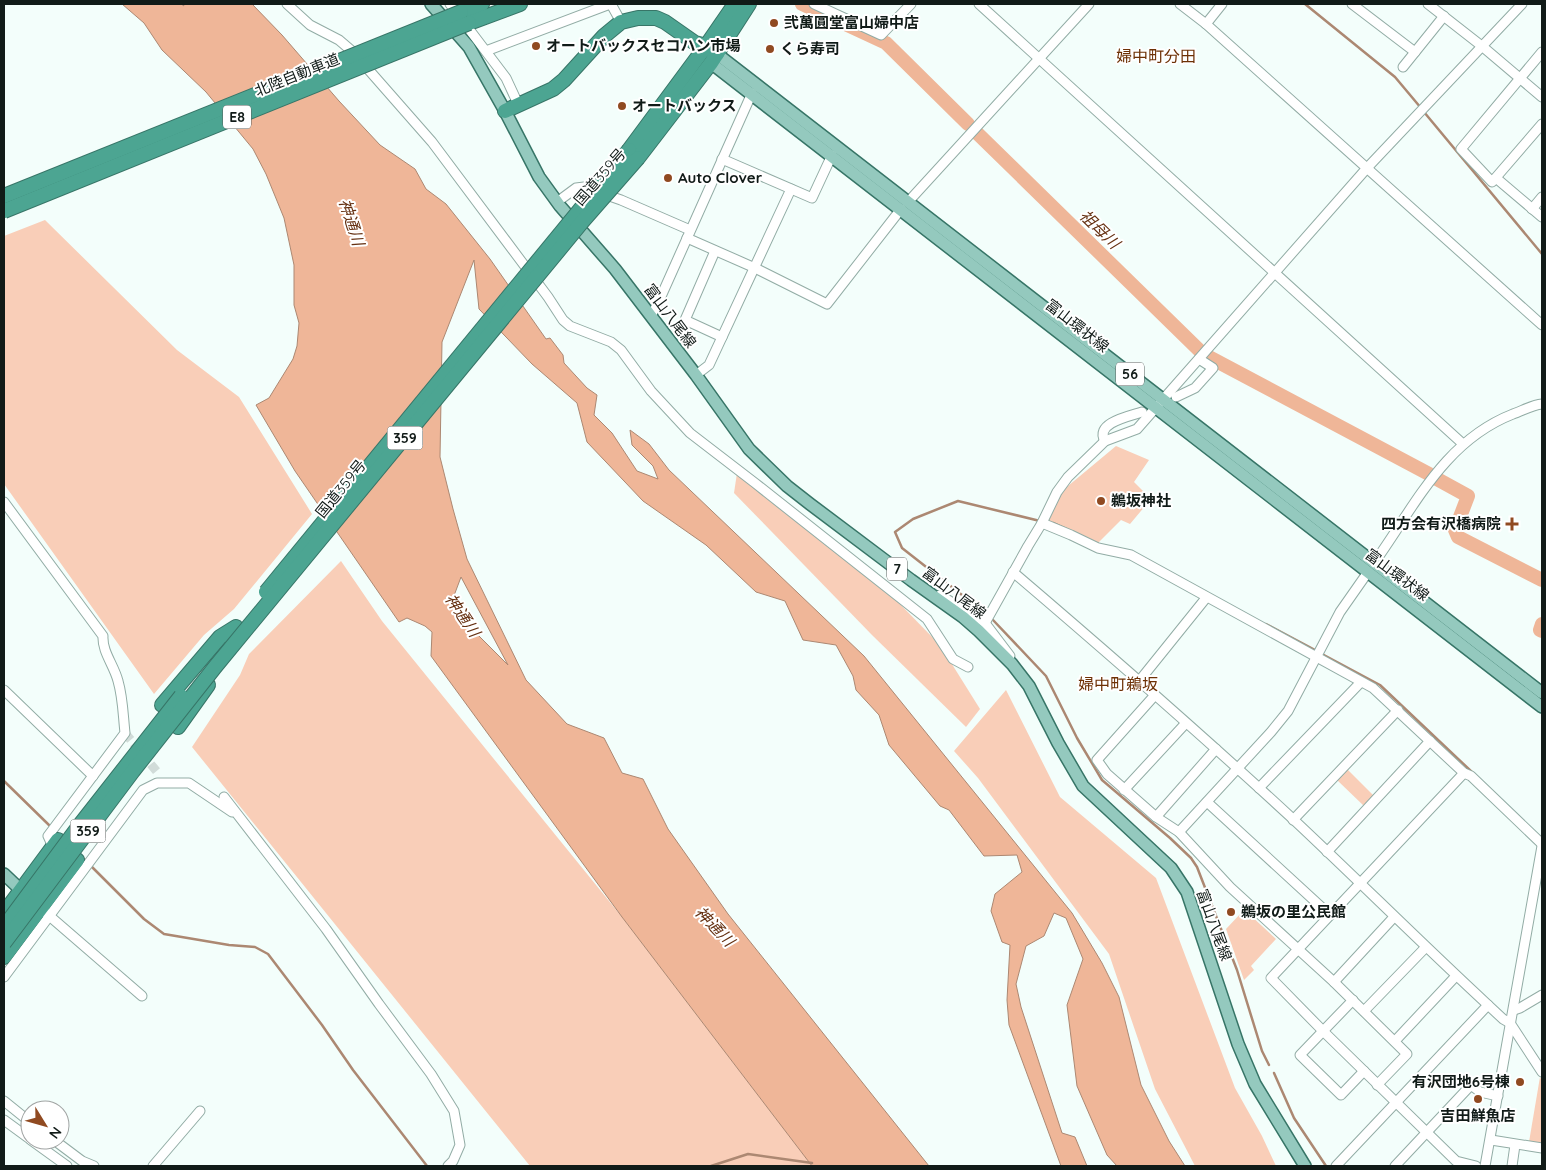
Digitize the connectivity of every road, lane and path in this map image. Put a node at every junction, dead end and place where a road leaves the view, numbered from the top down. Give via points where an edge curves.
1 (287, 4) edge
2 (431, 4) edge
3 (482, 4) edge
4 (520, 4) edge
5 (610, 4) edge
6 (735, 4) edge
7 (749, 4) edge
8 (814, 4) edge
9 (910, 4) edge
10 (979, 4) edge
11 (1089, 4) edge
12 (1180, 4) edge
13 (1222, 4) edge
14 (1352, 4) edge
15 (1428, 4) edge
16 (1522, 4) edge
17 (460, 13) edge
18 (1444, 16) junction
19 (621, 22) junction
20 (1206, 24) junction
21 (1483, 47) junction
22 (486, 51) junction
23 (706, 52) junction
24 (1415, 52) junction
25 (1542, 52) edge
26 (1038, 57) junction
27 (1403, 68) dead end
28 (1520, 79) junction
29 (752, 93) junction
30 (1542, 97) edge
31 (519, 106) junction
32 (506, 111) junction
33 (1542, 124) edge
34 (634, 154) junction
35 (832, 155) junction
36 (722, 159) junction
37 (1368, 168) junction
38 (1496, 178) junction
39 (791, 189) junction
40 (4, 196) edge
41 (1542, 197) edge
42 (557, 202) junction
43 (904, 206) junction
44 (1532, 209) junction
45 (4, 211) edge
46 (1542, 217) edge
47 (688, 234) junction
48 (715, 251) junction
49 (754, 268) junction
50 (1274, 272) junction
51 (651, 316) junction
52 (1542, 325) edge
53 (722, 337) junction
54 (1199, 359) junction
55 (696, 375) junction
56 (1176, 397) dead end
57 (1160, 403) junction
58 (1542, 404) edge
59 (1142, 412) dead end
60 (1105, 441) junction
61 (1464, 444) junction
62 (4, 502) edge
63 (1043, 522) junction
64 (1371, 567) junction
65 (1014, 572) junction
66 (911, 580) junction
67 (1206, 598) junction
68 (985, 623) junction
69 (236, 627) junction
70 (234, 645) junction
71 (1316, 658) junction
72 (968, 668) dead end
73 (1140, 680) junction
74 (1362, 682) junction
75 (1029, 686) junction
76 (4, 690) edge
77 (1542, 693) edge
78 (1155, 695) junction
79 (1542, 707) edge
80 (1398, 710) junction
81 (1186, 723) junction
82 (1430, 741) junction
83 (1216, 749) junction
84 (1238, 768) junction
85 (158, 773) dead end
86 (1464, 773) junction
87 (93, 776) junction
88 (157, 783) junction
89 (1259, 788) junction
90 (1124, 790) junction
91 (224, 797) dead end
92 (1207, 802) junction
93 (1156, 816) junction
94 (240, 818) junction
95 (1293, 820) junction
96 (1179, 832) junction
97 (55, 843) junction
98 (1542, 845) edge
99 (1327, 852) junction
100 (4, 874) edge
101 (1360, 883) junction
102 (21, 890) junction
103 (45, 912) junction
104 (4, 913) edge
105 (1330, 915) junction
106 (1394, 917) junction
107 (4, 927) edge
108 (4, 943) edge
109 (1426, 947) junction
110 (1297, 949) junction
111 (4, 957) edge
112 (1456, 976) junction
113 (4, 977) edge
114 (1334, 982) junction
115 (1542, 995) edge
116 (142, 996) dead end
117 (1353, 1000) junction
118 (1488, 1005) junction
119 (1514, 1010) junction
120 (1364, 1011) junction
121 (1510, 1023) junction
122 (1323, 1031) junction
123 (1394, 1041) junction
124 (1364, 1071) junction
125 (1542, 1072) edge
126 (1377, 1084) junction
127 (1498, 1096) junction
128 (4, 1102) edge
129 (1396, 1103) junction
130 (200, 1111) dead end
131 (20, 1114) edge
132 (4, 1120) edge
133 (20, 1132) edge
134 (1428, 1132) junction
135 (1491, 1140) junction
136 (1515, 1144) junction
137 (1542, 1148) edge
138 (44, 1150) edge
139 (67, 1150) edge
140 (1454, 1164) edge
141 (67, 1166) edge
142 (94, 1166) edge
143 (153, 1166) edge
144 (448, 1166) edge
145 (1304, 1166) edge
146 (1336, 1166) edge
147 (1395, 1166) edge
148 (1476, 1166) edge
149 (1485, 1166) edge
150 (1512, 1166) edge

1 - 72 street via 310,25 339,40 353,52 432,142 563,320 578,330 611,342 621,350 651,391 690,433 927,619 953,659
2 - 32 main road, 富山八尾線 / 7 via 469,47
3 - 17 highway, 北陸自動車道 / E8
4 - 17 highway, 北陸自動車道 / E8
5 - 19 street
5 - 22 street
6 - 23 highway, 359
7 - 23 highway, 359
8 - 9 street via 881,35
10 - 26 street
11 - 26 street
12 - 20 street
13 - 20 street
14 - 24 street
15 - 18 street
16 - 21 street
17 - 22 street
17 - 40 highway, 北陸自動車道 / E8, bridge
17 - 45 highway, 北陸自動車道 / E8, bridge
18 - 21 street
18 - 24 street
19 - 23 highway via 656,18
19 - 31 highway via 564,80
20 - 37 street
21 - 28 street
21 - 37 street
22 - 31 street via 506,78
23 - 29 main road, 富山環状線 / 56
23 - 34 highway, 国道359号 / 359
23 - 43 main road, 富山環状線 / 56
24 - 27 street
25 - 28 street
26 - 43 street
26 - 50 street
28 - 30 street
28 - 38 street via 1461,149 1492,182
29 - 35 main road, 富山環状線 / 56
29 - 36 street
31 - 32 highway
32 - 42 main road, 富山八尾線 / 7 via 539,177
33 - 38 street
34 - 69 highway, 国道359号 / 359, bridge
34 - 70 highway, 国道359号 / 359, bridge via 576,230
35 - 39 street via 812,198
35 - 43 main road, 富山環状線 / 56
36 - 39 street
36 - 47 street
37 - 50 street
37 - 52 street
38 - 44 street
39 - 49 street
41 - 44 street
42 - 47 street via 576,188 584,187 621,200
42 - 51 main road, 富山八尾線 / 7
43 - 49 street via 827,304
43 - 57 main road, 富山環状線 / 56
44 - 46 street
47 - 48 street
47 - 51 street
48 - 49 street
48 - 53 street via 685,320
49 - 53 street
50 - 54 street
50 - 61 street
51 - 55 main road, 富山八尾線 / 7
53 - 55 street via 709,365
54 - 56 street via 1213,368 1195,388
54 - 57 street
55 - 66 main road, 富山八尾線 / 7 via 749,450 788,486
57 - 60 street via 1137,428
57 - 64 main road, 富山環状線 / 56
58 - 61 street via 1498,420
59 - 60 street via 1113,422 1102,432
60 - 63 street via 1068,477
61 - 64 street via 1436,472
62 - 87 street via 103,636 102,644 117,677 122,693 125,733
63 - 65 street
63 - 67 street via 1098,548 1131,555
64 - 71 street via 1340,612
64 - 77 main road, 富山環状線 / 56
64 - 79 main road, 富山環状線 / 56
65 - 68 street
65 - 73 street
66 - 68 street via 930,588
66 - 75 main road, 富山八尾線 / 7 via 979,631
67 - 71 street
67 - 73 street
68 - 75 street
69 - 97 highway via 220,637 150,719
69 - 107 highway, 国道359号 / 359, bridge via 129,761
70 - 103 highway, bridge via 178,727 78,860
70 - 108 highway, 国道359号 / 359, bridge via 133,771
71 - 74 street
71 - 84 street via 1288,711
73 - 78 street
74 - 80 street
74 - 89 street
75 - 145 main road, 富山八尾線 / 7 via 1083,786 1171,868 1187,892 1254,1084
76 - 87 street
78 - 81 street
78 - 90 street via 1097,760
80 - 82 street
80 - 95 street
81 - 83 street
81 - 90 street
82 - 86 street
82 - 99 street
83 - 84 street
83 - 93 street
84 - 89 street
84 - 92 street
85 - 88 street
86 - 98 street
86 - 101 street
87 - 97 street via 48,836
88 - 94 street via 189,783
88 - 103 street via 143,790
89 - 95 street
90 - 93 street
91 - 94 street
92 - 96 street
92 - 105 street
93 - 96 street
94 - 144 street via 431,1074 454,1112 460,1145
95 - 99 street
96 - 110 street via 1230,887
97 - 102 highway
98 - 119 street
99 - 101 street
100 - 102 main road
101 - 105 street
101 - 106 street
102 - 103 main road
102 - 104 highway
103 - 111 highway
103 - 113 street
103 - 116 street
105 - 110 street
106 - 109 street
106 - 114 street
109 - 112 street
109 - 120 street
110 - 114 street
110 - 122 street via 1271,978
112 - 118 street
112 - 123 street
114 - 117 street
115 - 119 street
117 - 120 street
117 - 122 street
118 - 121 street
118 - 129 street
119 - 121 street
120 - 123 street
121 - 125 street
121 - 127 street
122 - 124 street
122 - 124 street via 1300,1055 1341,1094
123 - 126 street via 1407,1054
124 - 126 street
126 - 129 street
127 - 134 street via 1480,1092 1471,1085
127 - 135 street
128 - 131 street
129 - 134 street
129 - 146 street
130 - 143 street
132 - 133 street
134 - 140 street
134 - 147 street
135 - 136 street
135 - 149 street
136 - 137 street
136 - 150 street
138 - 141 street
139 - 142 street
140 - 148 street

